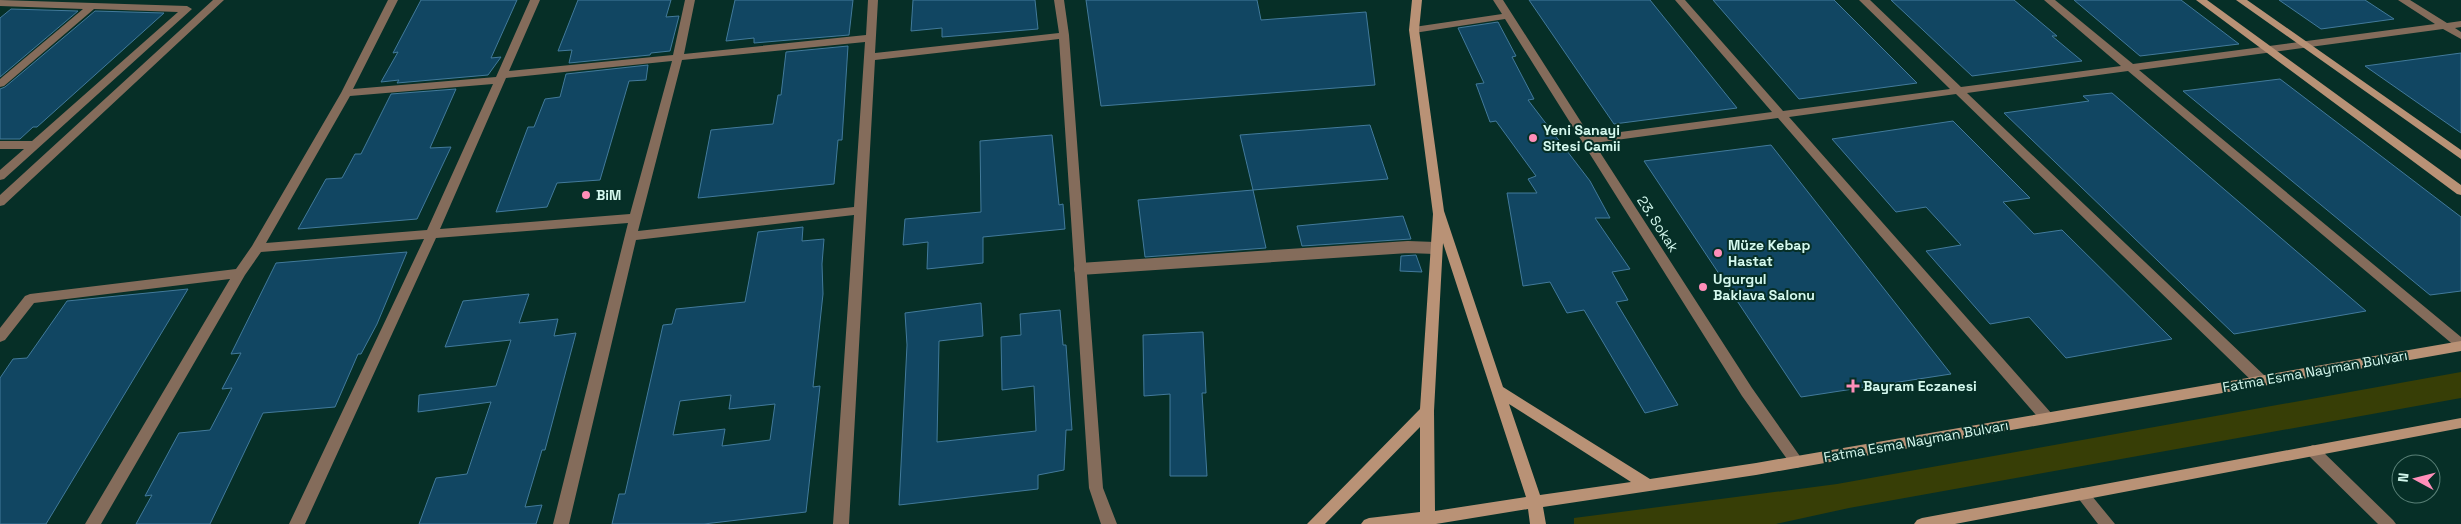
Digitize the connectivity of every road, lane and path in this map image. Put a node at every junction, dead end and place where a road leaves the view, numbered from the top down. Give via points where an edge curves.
1 (219, 0) edge
2 (393, 0) edge
3 (535, 0) edge
4 (690, 0) edge
5 (873, 0) edge
6 (1059, 0) edge
7 (1417, 0) edge
8 (1498, 0) edge
9 (1680, 0) edge
10 (1864, 0) edge
11 (2049, 0) edge
12 (2201, 0) edge
13 (2241, 0) edge
14 (2403, 0) edge
15 (0, 3) edge
16 (92, 6) junction
17 (1508, 16) junction
18 (2461, 24) edge
19 (2444, 26) junction
20 (1414, 30) junction
21 (1064, 35) junction
22 (2461, 36) edge
23 (871, 38) junction
24 (2304, 45) junction
25 (2270, 50) junction
26 (678, 57) junction
27 (869, 57) junction
28 (2130, 68) junction
29 (501, 77) junction
30 (0, 84) edge
31 (1959, 91) junction
32 (346, 93) junction
33 (1781, 114) junction
34 (1587, 140) junction
35 (0, 144) edge
36 (35, 145) junction
37 (2461, 156) edge
38 (0, 176) edge
39 (2461, 191) edge
40 (0, 202) edge
41 (859, 210) junction
42 (1438, 212) junction
43 (635, 218) junction
44 (432, 234) junction
45 (631, 236) junction
46 (257, 248) junction
47 (1435, 248) junction
48 (1080, 269) junction
49 (240, 273) junction
50 (0, 337) edge
51 (2461, 345) edge
52 (2260, 380) junction
53 (1498, 390) junction
54 (1427, 411) junction
55 (2047, 418) junction
56 (2461, 424) edge
57 (2313, 451) junction
58 (1797, 462) junction
59 (1648, 485) junction
60 (2082, 494) junction
61 (1535, 502) junction
62 (1428, 521) edge
63 (93, 524) edge
64 (297, 524) edge
65 (561, 524) edge
66 (841, 524) edge
67 (1109, 524) edge
68 (1315, 524) edge
69 (1369, 524) edge
70 (1538, 524) edge
71 (1922, 524) edge
72 (2107, 524) edge
73 (2388, 524) edge

1 - 40 street
2 - 32 street
3 - 29 street
4 - 26 street
5 - 23 street
6 - 21 street
7 - 20 main road
8 - 17 street, 23. Sokak
9 - 33 street
10 - 31 street
11 - 28 street
12 - 25 main road
13 - 24 main road
14 - 19 street
15 - 16 street
16 - 30 street
16 - 36 street via 187,9
17 - 20 street
17 - 34 street, 23. Sokak
18 - 19 street
19 - 22 street
19 - 24 street
20 - 42 main road
21 - 27 street
21 - 48 street
23 - 26 street
23 - 27 street
24 - 25 street
24 - 37 main road
25 - 28 street
25 - 39 main road
26 - 29 street
26 - 43 street
27 - 41 street
28 - 31 street
28 - 51 street
29 - 32 street
29 - 44 street
31 - 33 street
31 - 52 street
32 - 46 street
33 - 34 street
33 - 55 street
34 - 58 street, 23. Sokak via 1747,392
35 - 36 street
36 - 38 street
41 - 45 street
41 - 66 street
42 - 47 main road
42 - 53 main road
43 - 44 street
43 - 45 street
44 - 46 street
44 - 64 street
45 - 65 street
46 - 49 street
47 - 48 lane via 1408,247
47 - 54 main road
48 - 67 street via 1096,488
49 - 50 street via 30,299
49 - 63 street
51 - 52 main road, Fatma Esma Nayman Bulvarı
52 - 55 main road, Fatma Esma Nayman Bulvarı
53 - 59 main road
53 - 61 main road
54 - 62 main road
54 - 68 main road
55 - 58 main road, Fatma Esma Nayman Bulvarı
56 - 57 main road
57 - 60 main road
57 - 73 street
58 - 59 main road, Fatma Esma Nayman Bulvarı
59 - 61 main road, Fatma Esma Nayman Bulvarı
60 - 71 main road
60 - 72 street
61 - 62 main road, Fatma Esma Nayman Bulvarı
61 - 70 main road
62 - 69 main road, Fatma Esma Nayman Bulvarı

